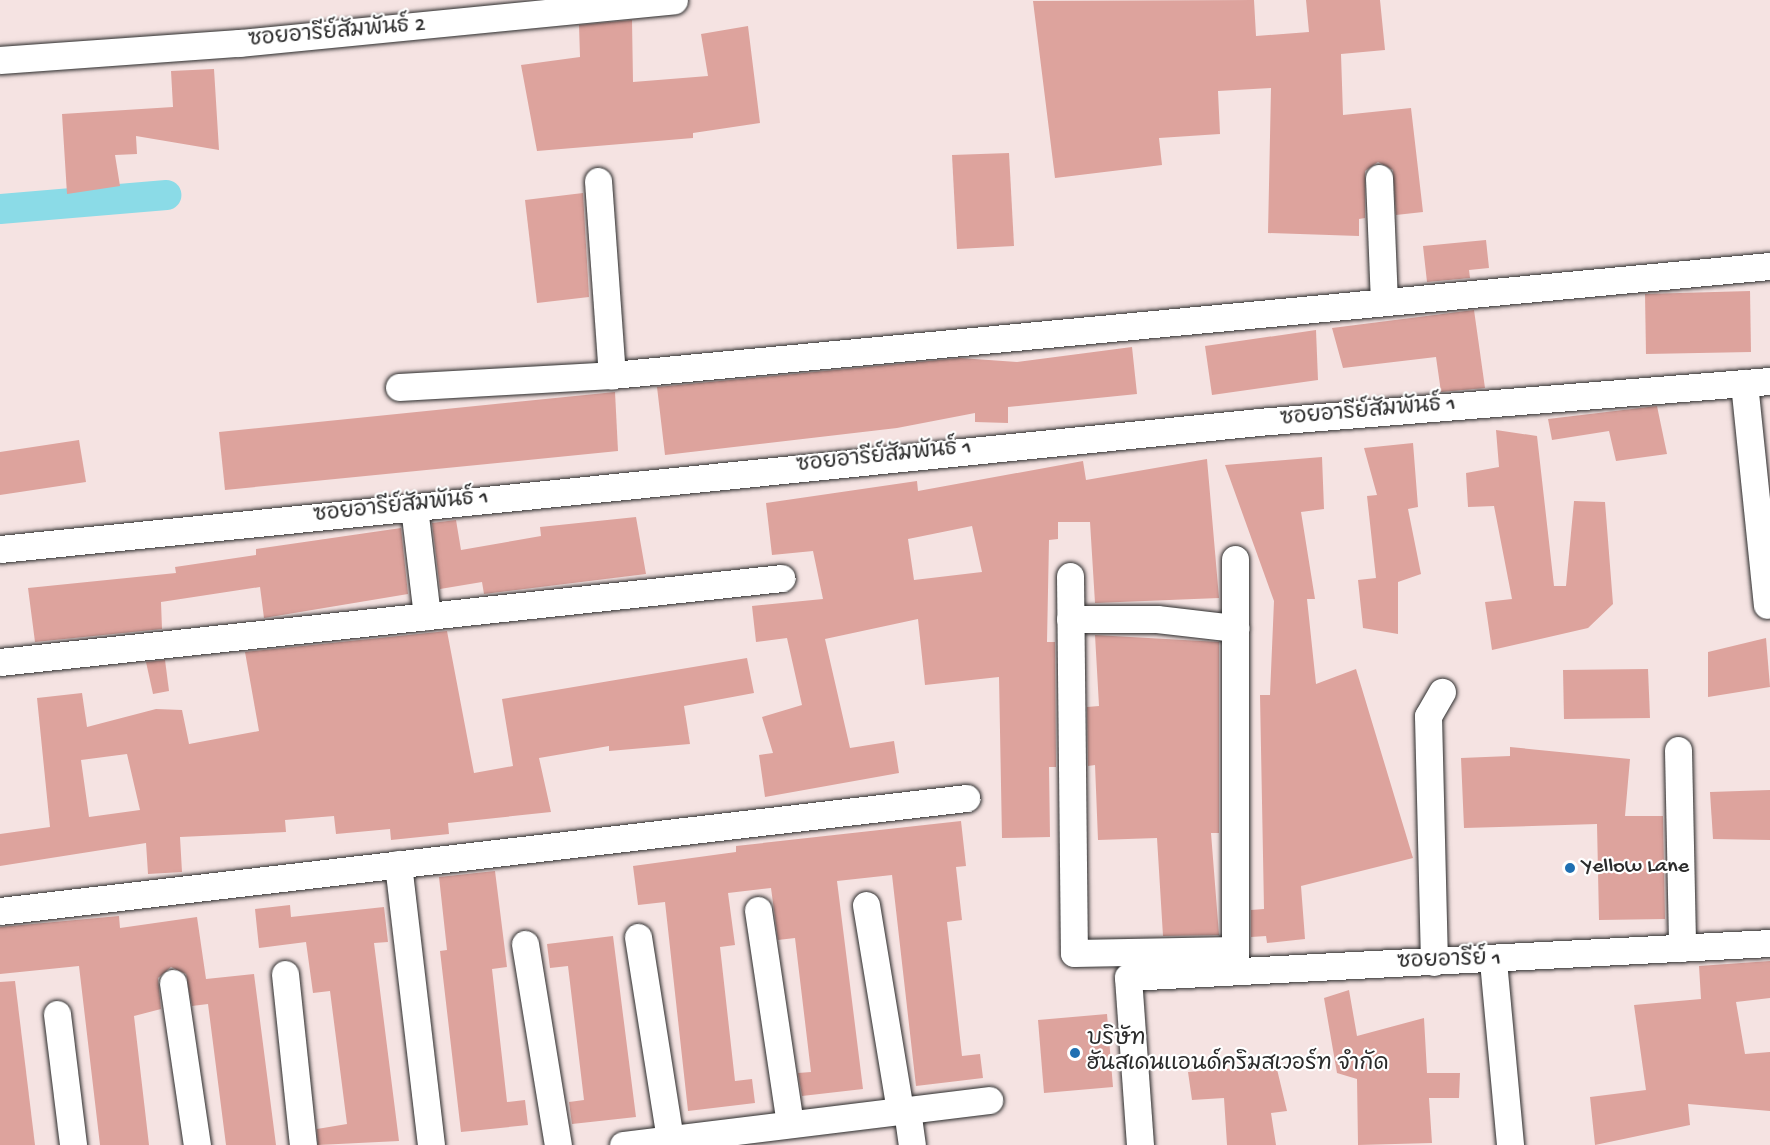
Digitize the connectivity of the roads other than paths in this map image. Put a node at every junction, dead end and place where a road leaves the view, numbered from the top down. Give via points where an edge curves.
1 (674, 0) edge
2 (0, 60) edge
3 (1379, 178) dead end
4 (598, 181) dead end
5 (1770, 266) edge
6 (1384, 302) junction
7 (612, 375) junction
8 (1757, 382) edge
9 (399, 387) dead end
10 (414, 507) junction
11 (0, 549) edge
12 (1235, 559) dead end
13 (1070, 576) dead end
14 (782, 578) dead end
15 (1767, 605) dead end
16 (427, 616) junction
17 (1070, 619) junction
18 (1235, 628) junction
19 (0, 662) edge
20 (1442, 692) dead end
21 (1678, 750) dead end
22 (966, 798) dead end
23 (398, 864) junction
24 (866, 905) dead end
25 (758, 910) dead end
26 (0, 911) edge
27 (638, 937) dead end
28 (1770, 943) edge
29 (525, 944) dead end
30 (1682, 948) junction
31 (1235, 959) junction
32 (1493, 961) junction
33 (1192, 962) junction
34 (1434, 962) junction
35 (285, 974) dead end
36 (173, 983) dead end
37 (57, 1014) dead end
38 (989, 1100) dead end
39 (904, 1110) junction
40 (774, 1132) edge
41 (670, 1139) junction
42 (634, 1144) edge
43 (73, 1145) edge
44 (197, 1145) edge
45 (303, 1145) edge
46 (431, 1145) edge
47 (558, 1145) edge
48 (912, 1145) edge
49 (1140, 1145) edge
50 (1510, 1145) edge

1 - 2 street, ซอยอารีย์สัมพันธ์ 2 via 310,37
3 - 6 street
4 - 7 street
5 - 6 street
6 - 7 street
7 - 9 street
8 - 10 street, ซอยอารีย์สัมพันธ์ 1 via 1258,422
8 - 15 street
10 - 11 street, ซอยอารีย์สัมพันธ์ 1
10 - 16 street
12 - 18 street
13 - 17 street
14 - 16 street
16 - 19 street
17 - 18 street via 1157,618
17 - 33 street via 1074,953
18 - 31 street
20 - 34 street via 1428,716
21 - 30 street
22 - 23 street
23 - 26 street
23 - 46 street
24 - 39 street
25 - 40 street
27 - 41 street
28 - 30 street, ซอยอารีย์ 1
29 - 47 street
30 - 32 street, ซอยอารีย์ 1
31 - 33 street, ซอยอารีย์ 1
31 - 34 street, ซอยอารีย์ 1
32 - 34 street, ซอยอารีย์ 1
32 - 50 street
33 - 49 street, ซอยอารีย์ 1 via 1128,977
35 - 45 street
36 - 44 street
37 - 43 street
38 - 39 street
39 - 40 street
39 - 48 street
40 - 41 street
41 - 42 street

